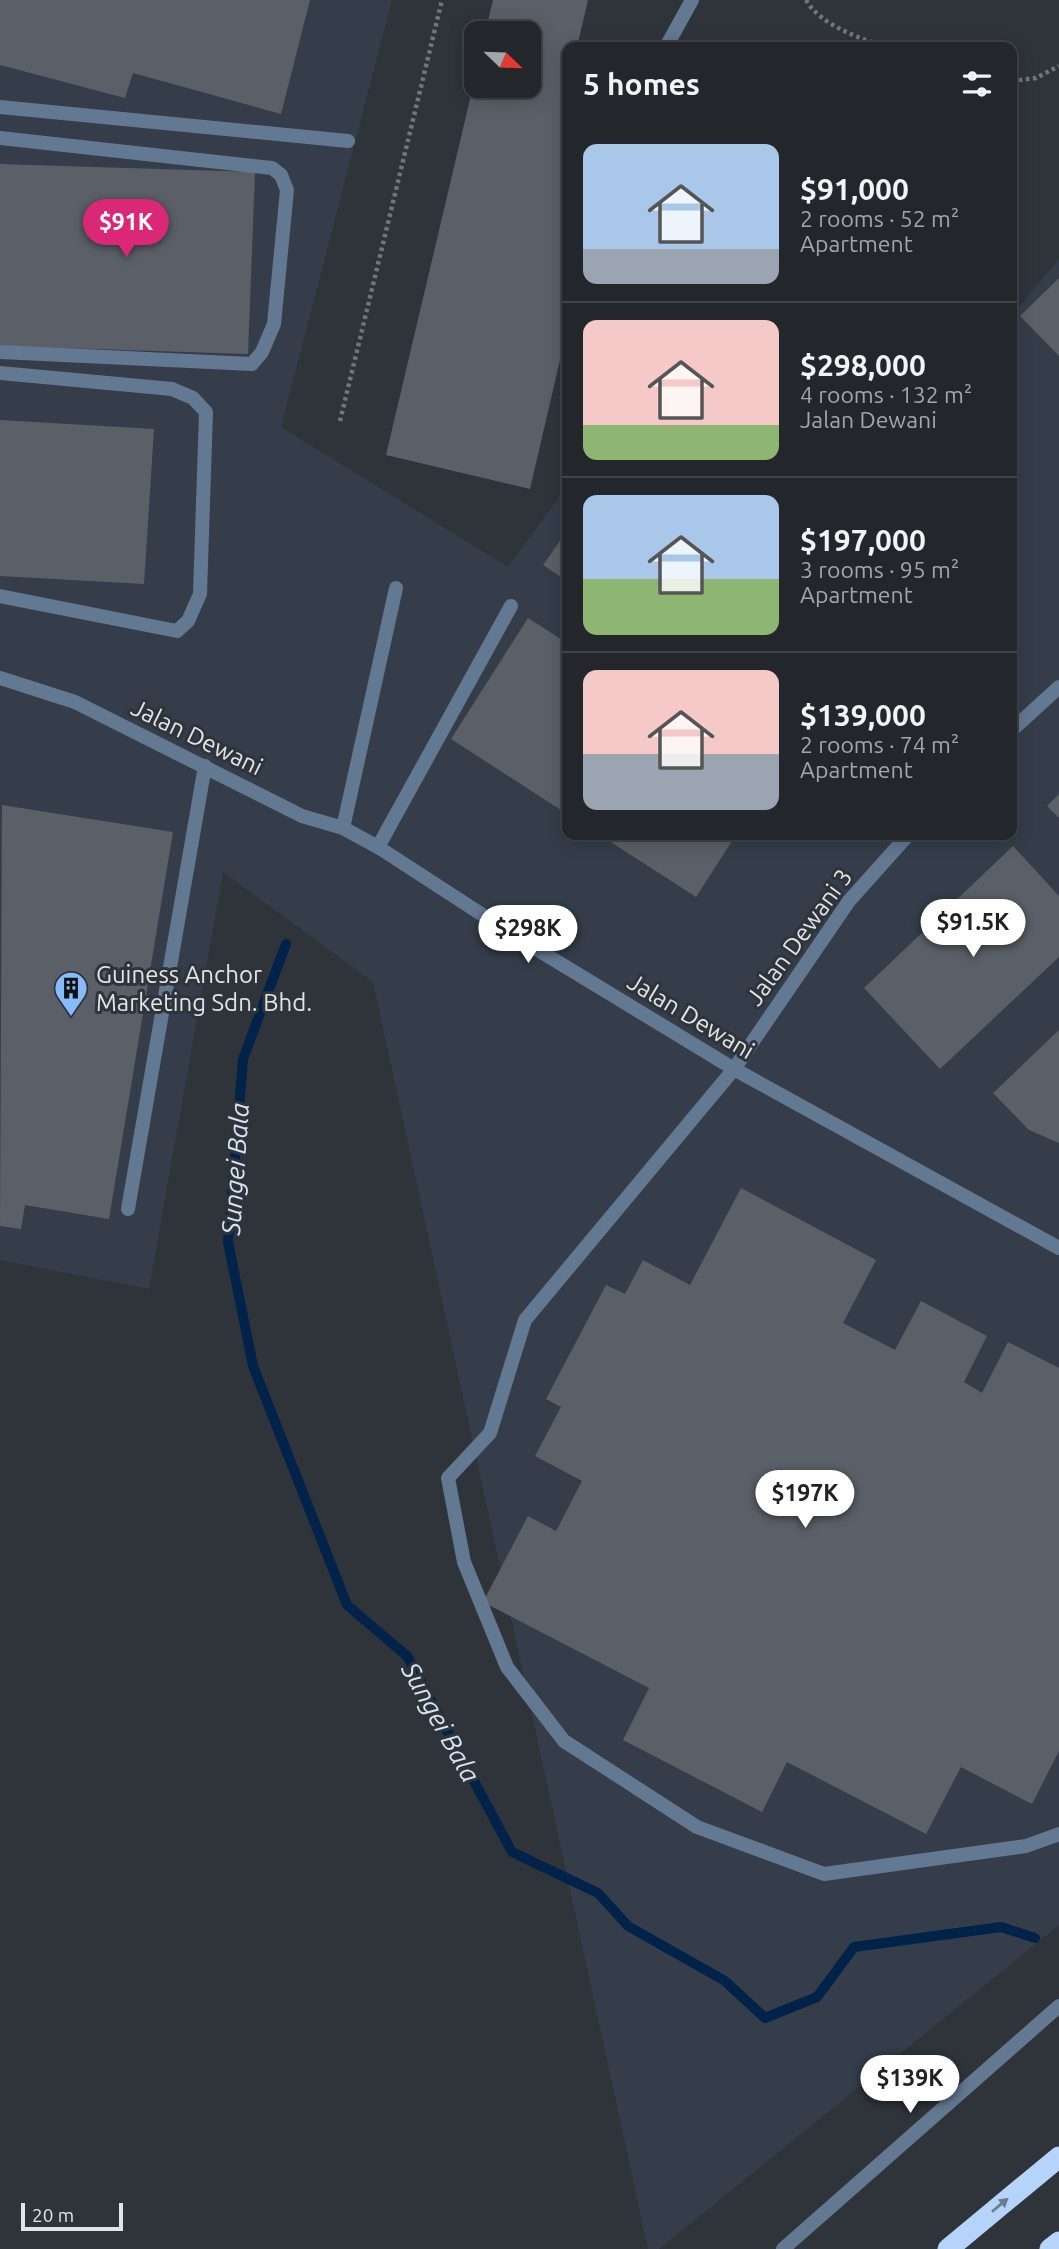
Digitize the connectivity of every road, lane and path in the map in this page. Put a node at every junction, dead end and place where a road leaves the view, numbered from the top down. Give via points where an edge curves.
1 (442, 0) edge
2 (692, 0) edge
3 (806, 0) edge
4 (669, 42) edge
5 (872, 42) edge
6 (1059, 66) edge
7 (1017, 80) edge
8 (0, 107) edge
9 (0, 138) edge
10 (348, 141) dead end
11 (0, 352) edge
12 (0, 373) edge
13 (340, 421) dead end
14 (397, 588) dead end
15 (0, 596) edge
16 (511, 606) dead end
17 (0, 678) edge
18 (1059, 687) edge
19 (1017, 725) edge
20 (205, 766) junction
21 (343, 828) junction
22 (899, 840) edge
23 (378, 846) junction
24 (734, 1069) junction
25 (128, 1209) dead end
26 (1059, 1248) edge
27 (1059, 1834) edge
28 (1059, 2006) edge
29 (1059, 2157) edge
30 (1059, 2242) edge
31 (783, 2249) edge
32 (948, 2249) edge
33 (1051, 2249) edge

1 - 13 path
2 - 4 street
3 - 5 path via 850,35
6 - 7 path via 1036,78
8 - 10 street
9 - 11 street via 272,169 281,175 287,190 274,324 252,364
12 - 15 street via 172,389 193,398 206,412 200,594 188,621 177,631
14 - 21 street
16 - 23 street
17 - 20 street, Jalan Dewani via 75,702
18 - 19 street
20 - 21 street, Jalan Dewani via 302,816
20 - 25 street
21 - 23 street, Jalan Dewani
22 - 24 street, Jalan Dewani 3 via 849,901
23 - 24 street, Jalan Dewani via 515,936
24 - 26 street, Jalan Dewani
24 - 27 street, Jalan Dewani 3 via 525,1320 490,1433 448,1478 464,1562 507,1667 564,1741 697,1827 824,1874 1026,1846
28 - 31 street
32 -> 29 highway
30 - 33 highway

